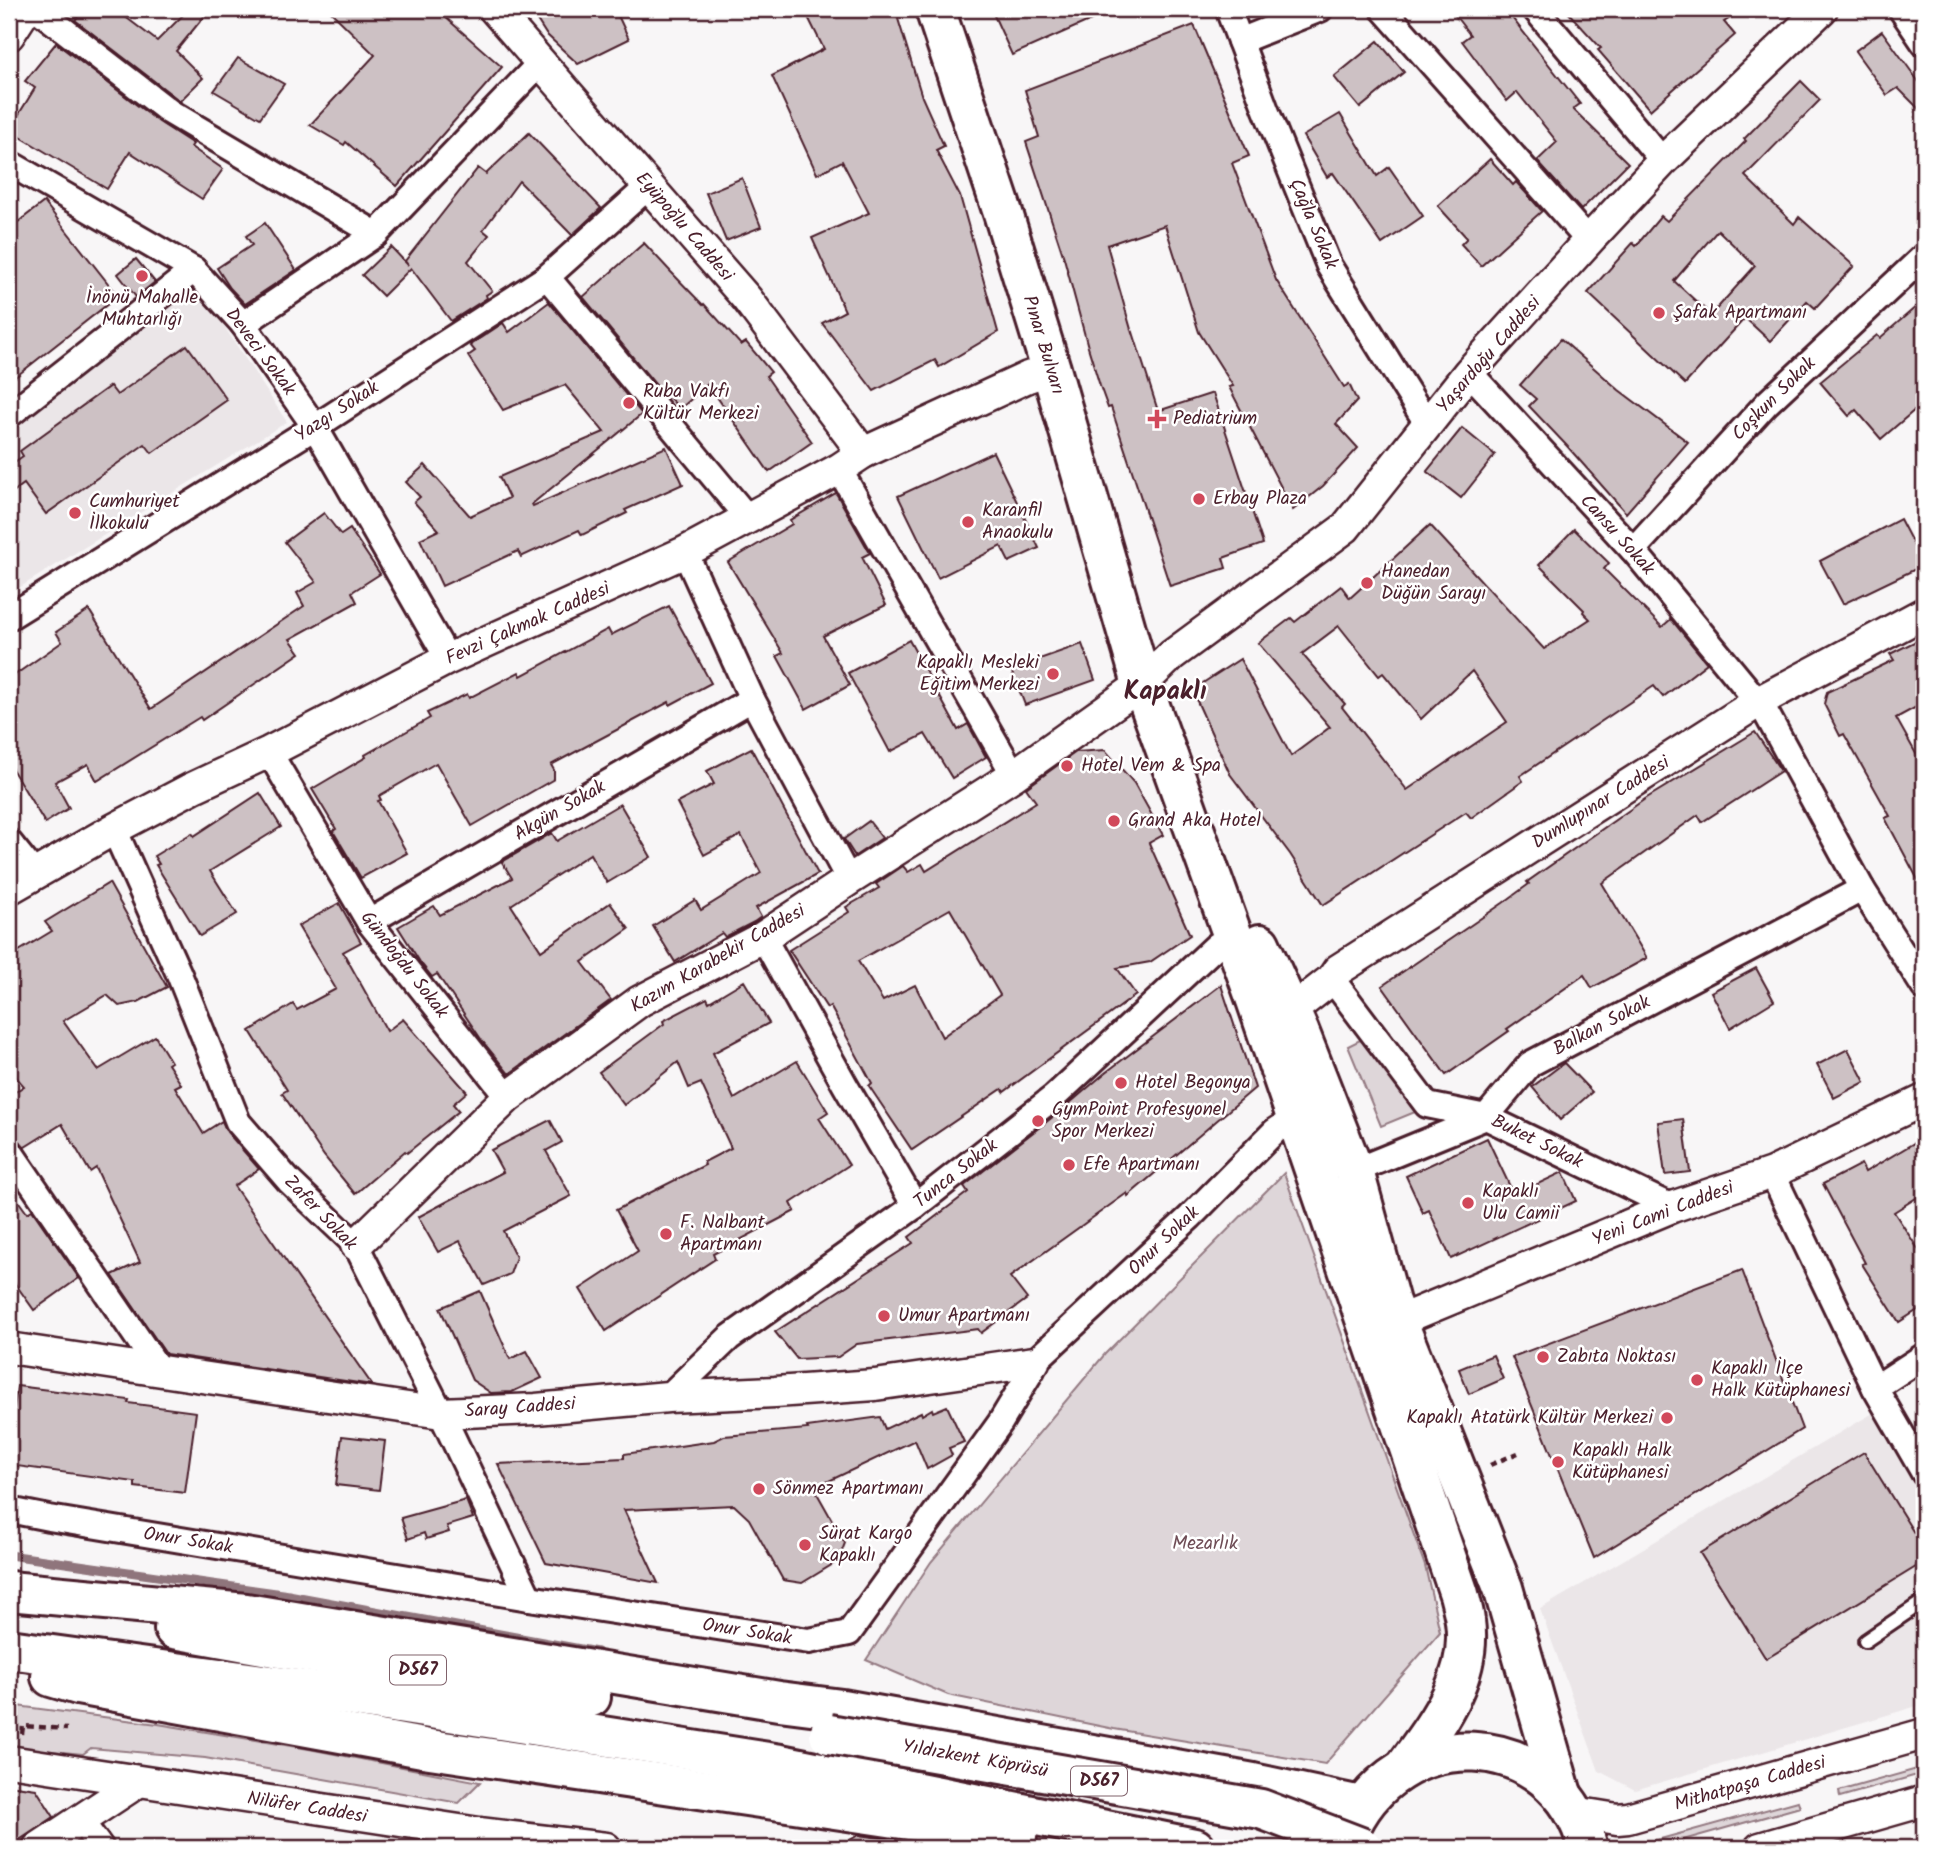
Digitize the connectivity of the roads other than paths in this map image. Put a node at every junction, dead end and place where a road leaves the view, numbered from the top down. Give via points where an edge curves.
1 (26, 9) edge
2 (37, 9) edge
3 (494, 9) edge
4 (934, 9) edge
5 (1228, 9) edge
6 (1320, 9) edge
7 (1383, 9) edge
8 (1535, 9) edge
9 (1901, 9) edge
10 (1820, 10) edge
11 (9, 35) edge
12 (1240, 41) junction
13 (1924, 43) edge
14 (540, 63) junction
15 (1663, 161) junction
16 (9, 163) edge
17 (649, 186) junction
18 (376, 234) junction
19 (1590, 239) junction
20 (1924, 256) edge
21 (194, 270) junction
22 (547, 276) junction
23 (243, 324) junction
24 (1051, 369) junction
25 (1469, 372) junction
26 (9, 415) edge
27 (1428, 425) junction
28 (315, 427) junction
29 (863, 453) junction
30 (839, 469) junction
31 (747, 517) junction
32 (1633, 550) junction
33 (685, 552) junction
34 (1924, 613) edge
35 (9, 617) edge
36 (448, 659) junction
37 (1142, 684) junction
38 (752, 699) junction
39 (1758, 702) junction
40 (269, 752) junction
41 (1014, 775) junction
42 (114, 829) junction
43 (9, 842) edge
44 (34, 873) junction
45 (849, 880) junction
46 (9, 888) edge
47 (1862, 889) junction
48 (369, 922) junction
49 (1232, 935) junction
50 (763, 937) junction
51 (1332, 979) junction
52 (1924, 987) edge
53 (1290, 1012) junction
54 (508, 1097) junction
55 (1924, 1100) edge
56 (1296, 1117) junction
57 (1486, 1117) junction
58 (9, 1150) edge
59 (1354, 1171) junction
60 (1772, 1173) junction
61 (915, 1206) junction
62 (1672, 1207) junction
63 (356, 1245) junction
64 (1398, 1321) junction
65 (9, 1348) edge
66 (1924, 1356) edge
67 (1034, 1362) junction
68 (160, 1371) junction
69 (1875, 1388) junction
70 (668, 1397) junction
71 (442, 1413) junction
72 (1924, 1473) edge
73 (9, 1510) edge
74 (9, 1591) edge
75 (529, 1598) junction
76 (9, 1600) edge
77 (1924, 1601) edge
78 (1865, 1641) dead end
79 (9, 1649) edge
80 (9, 1664) edge
81 (1924, 1734) edge
82 (9, 1761) edge
83 (1406, 1766) junction
84 (138, 1782) junction
85 (1924, 1801) edge
86 (1568, 1803) junction
87 (1361, 1806) junction
88 (80, 1820) junction
89 (38, 1848) edge
90 (101, 1848) edge
91 (606, 1848) edge
92 (1074, 1848) edge
93 (1195, 1848) edge
94 (1343, 1848) edge
95 (1363, 1848) edge
96 (1588, 1848) edge
97 (1760, 1848) edge

1 - 11 street
2 - 18 street via 170,113
3 - 14 street, Eyüpoğlu Caddesi
4 - 24 main road, Pınar Bulvarı
5 - 12 street, Çağla Sokak
6 - 12 street
7 - 19 street
8 - 15 street
9 - 13 street
10 - 15 street, Yaşardoğu Caddesi
12 - 27 street, Çağla Sokak via 1329,266
14 - 17 street, Eyüpoğlu Caddesi
14 - 18 street
15 - 19 street, Yaşardoğu Caddesi
16 - 21 street, Deveci Sokak
17 - 22 street, Yazgı Sokak
17 - 29 street, Eyüpoğlu Caddesi via 747,299
18 - 23 street
19 - 25 street, Yaşardoğu Caddesi
20 - 32 street, Coşkun Sokak via 1767,403
21 - 23 street, Deveci Sokak
21 - 26 street
22 - 28 street, Yazgı Sokak
22 - 31 street
23 - 28 street, Deveci Sokak
24 - 29 street, Fevzi Çakmak Caddesi
24 - 37 main road, Pınar Bulvarı
25 - 27 street, Yaşardoğu Caddesi
25 - 32 street, Cansu Sokak
27 - 37 street, Yaşardoğu Caddesi via 1345,528 1171,655
28 - 35 street, Yazgı Sokak
28 - 36 street, Deveci Sokak
29 - 30 street, Fevzi Çakmak Caddesi
30 - 31 street, Fevzi Çakmak Caddesi
30 - 41 street
31 - 33 street, Fevzi Çakmak Caddesi
32 - 39 street, Cansu Sokak
33 - 36 street, Fevzi Çakmak Caddesi
33 - 38 street
34 - 39 street, Dumlupınar Caddesi
36 - 40 street, Fevzi Çakmak Caddesi
37 - 41 street, Kazım Karabekir Caddesi
37 - 49 main road
37 - 53 main road
38 - 45 street
38 - 48 street, Akgün Sokak
39 - 47 street, Cansu Sokak
39 - 51 street, Dumlupınar Caddesi via 1338,970
40 - 42 street, Fevzi Çakmak Caddesi
40 - 48 street, Gündoğdu Sokak
41 - 45 street, Kazım Karabekir Caddesi
42 - 44 street, Fevzi Çakmak Caddesi
42 - 63 street, Zafer Sokak via 180,974 238,1122 289,1181
43 - 44 street
44 - 46 street, Fevzi Çakmak Caddesi
45 - 50 street, Kazım Karabekir Caddesi
47 - 52 street, Cansu Sokak
47 - 57 street, Balkan Sokak via 1530,1064
48 - 54 street, Gündoğdu Sokak
49 - 56 main road
49 - 61 street, Tunca Sokak via 1054,1097
50 - 54 street, Kazım Karabekir Caddesi via 640,1001
50 - 61 street
51 - 53 street, Dumlupınar Caddesi
51 - 57 street, Buket Sokak via 1427,1105
53 - 59 main road
54 - 63 street, Kazım Karabekir Caddesi
55 - 60 street, Yeni Cami Caddesi
56 - 67 street, Onur Sokak via 1275,1130 1190,1217
56 - 83 main road via 1465,1622 1462,1668 1455,1690
57 - 59 street, Balkan Sokak
57 - 62 street, Buket Sokak
58 - 68 street
59 - 64 main road
60 - 62 street, Yeni Cami Caddesi
60 - 69 street
61 - 70 street, Tunca Sokak via 729,1338
62 - 64 street, Yeni Cami Caddesi
63 - 71 street, Zafer Sokak
64 - 86 main road via 1503,1588
65 - 68 street, Saray Caddesi
66 - 69 street
67 - 70 street, Saray Caddesi via 875,1385
67 - 75 street, Onur Sokak via 1000,1423 849,1633 809,1641
68 - 71 street, Saray Caddesi
69 - 72 street
70 - 71 street, Saray Caddesi
71 - 75 street, Zafer Sokak
73 - 75 street, Onur Sokak
74 - 87 main road via 260,1615 842,1709
76 - 95 main road, Yıldızkent Köprüsü / D567, bridge via 1261,1809
77 - 78 lane
79 - 93 main road, D567 via 328,1693 821,1771
80 - 92 main road via 78,1685 423,1748
81 - 86 street, Mithatpaşa Caddesi via 1628,1818 1617,1819
82 - 84 street, Nilüfer Caddesi
83 - 86 main road via 1447,1752 1489,1753 1529,1768
83 - 87 main road
84 - 88 street
84 - 91 street, Nilüfer Caddesi
85 - 97 street
86 - 96 main road
87 - 94 main road
88 - 89 street
88 - 90 street

